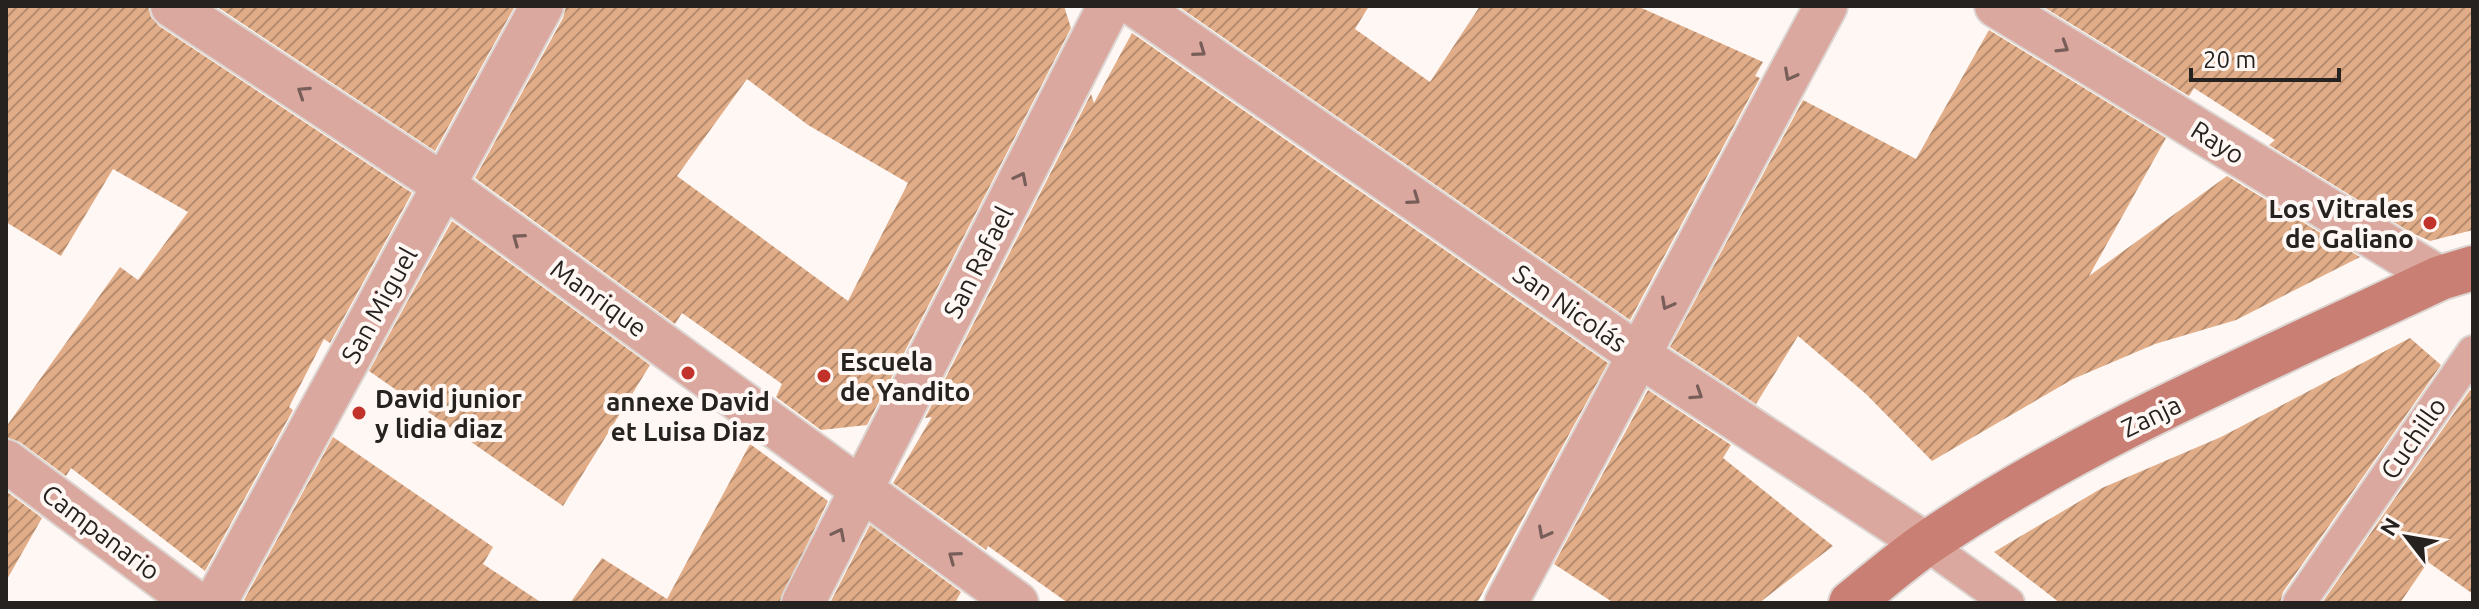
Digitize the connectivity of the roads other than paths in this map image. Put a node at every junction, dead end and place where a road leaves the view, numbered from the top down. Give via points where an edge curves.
1 (172, 6) edge
2 (542, 6) edge
3 (1109, 6) edge
4 (1136, 6) edge
5 (1826, 6) edge
6 (1996, 6) edge
7 (445, 186) junction
8 (2457, 273) edge
9 (2473, 352) edge
10 (1640, 356) junction
11 (6, 461) edge
12 (861, 490) junction
13 (1926, 544) junction
14 (196, 603) edge
15 (215, 603) edge
16 (803, 603) edge
17 (1017, 603) edge
18 (1506, 603) edge
19 (1851, 603) edge
20 (2008, 603) edge
21 (2299, 603) edge

7 -> 1 street, Manrique
2 - 7 street, San Miguel
12 -> 3 street, San Rafael
4 -> 10 street, San Nicolás
5 -> 10 street
6 -> 8 street, Rayo
12 -> 7 street, Manrique
7 - 15 street, San Miguel
8 - 13 main road, Zanja via 2108,437
9 - 21 street, Cuchillo
10 -> 13 street, San Nicolás
10 -> 18 street
11 - 14 street, Campanario
16 -> 12 street, San Rafael
17 -> 12 street, Manrique
13 - 19 main road, Zanja
13 - 20 street, San Nicolás

